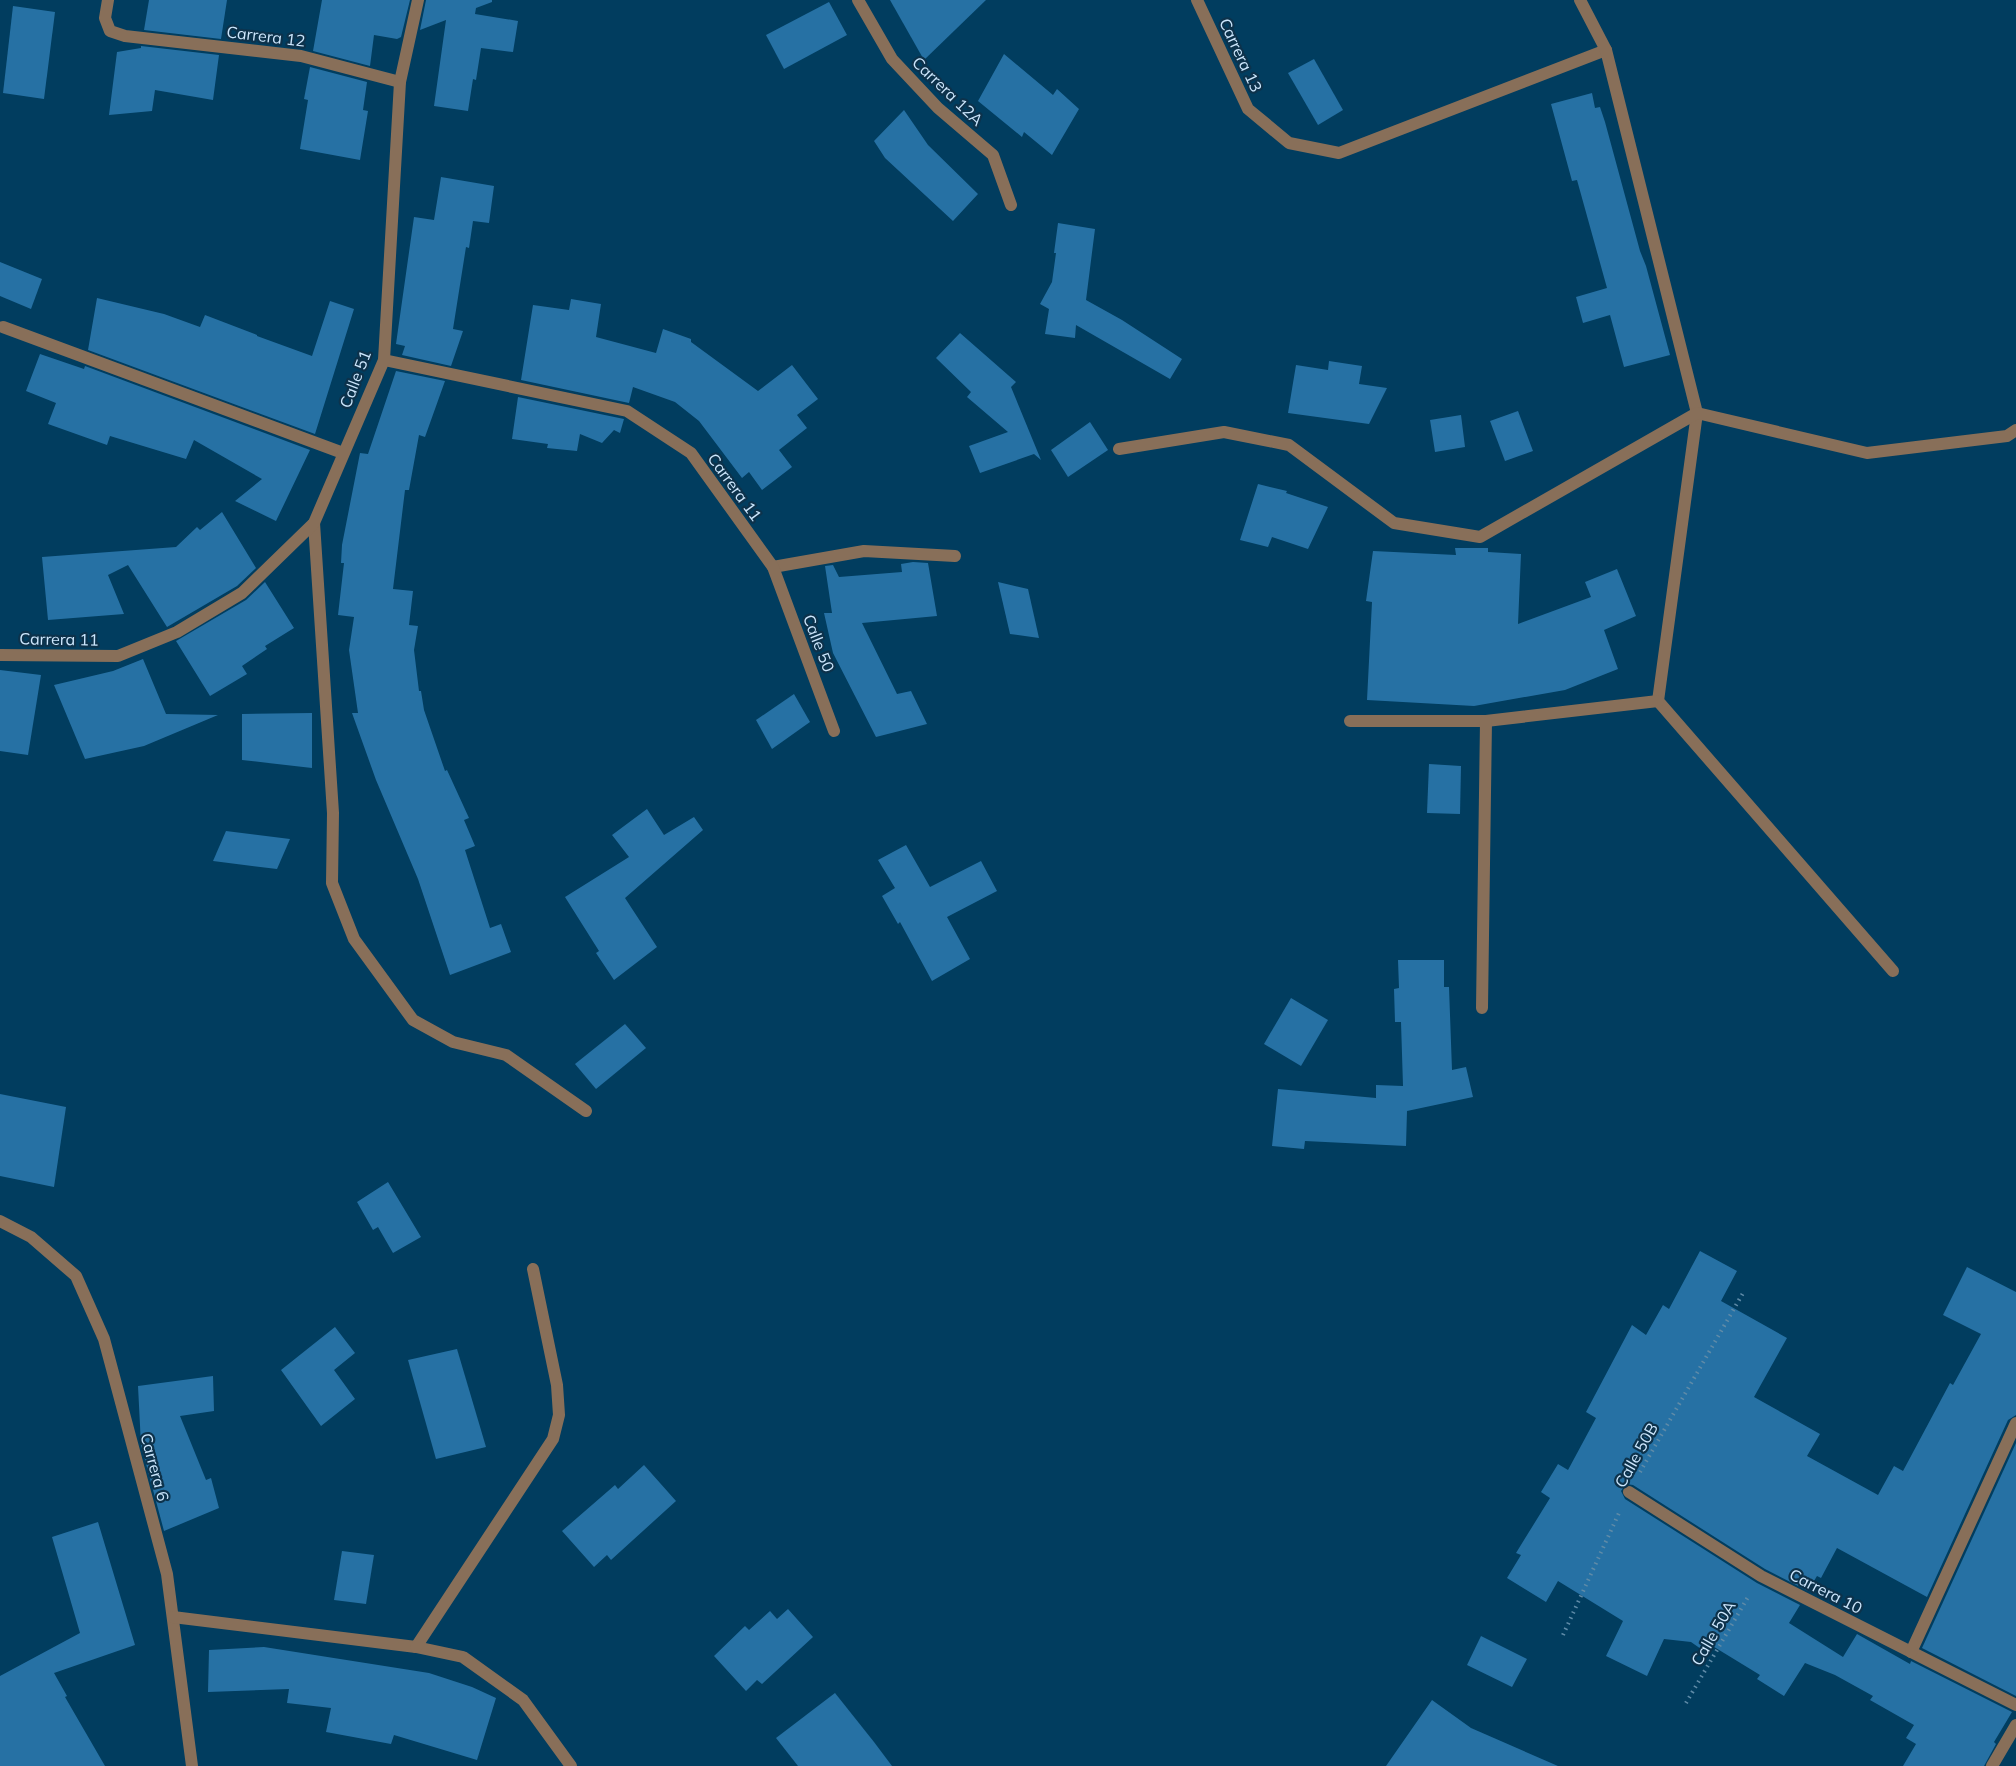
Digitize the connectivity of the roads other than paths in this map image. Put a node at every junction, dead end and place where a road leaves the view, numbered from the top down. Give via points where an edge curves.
1 (108, 0) edge
2 (418, 0) edge
3 (858, 0) edge
4 (1197, 0) edge
5 (1580, 0) edge
6 (1606, 50) junction
7 (400, 82) junction
8 (1011, 205) dead end
9 (3, 327) dead end
10 (384, 360) junction
11 (1697, 412) junction
12 (2016, 430) edge
13 (1119, 449) dead end
14 (343, 453) junction
15 (314, 523) junction
16 (954, 556) dead end
17 (773, 567) junction
18 (0, 655) edge
19 (118, 657) joint
20 (1658, 701) junction
21 (1350, 721) dead end
22 (1486, 721) junction
23 (834, 731) dead end
24 (1893, 971) dead end
25 (1482, 1008) dead end
26 (586, 1111) dead end
27 (0, 1221) edge
28 (533, 1269) dead end
29 (2016, 1423) edge
30 (1629, 1492) road end
31 (173, 1617) junction
32 (416, 1647) junction
33 (1911, 1652) junction
34 (2016, 1706) edge
35 (2016, 1725) edge
36 (192, 1766) edge
37 (571, 1766) edge
38 (1992, 1766) edge

1 - 7 street, Carrera 12 via 105,18 110,31 125,36 301,56
2 - 7 street, Calle 51
3 - 8 street, Carrera 12A via 892,59 938,108 993,155
4 - 6 street, Carrera 13 via 1248,109 1289,143 1339,153
5 - 6 street
6 - 11 street
7 - 10 street, Calle 51
9 - 14 street
10 - 14 street, Calle 51
10 - 17 street, Carrera 11 via 627,411 691,453
11 - 12 street via 1867,453 2007,436
11 - 13 street via 1480,537 1394,523 1289,445 1224,432
11 - 20 street
14 - 15 street, Calle 51
15 - 19 street, Calle 51 via 242,593 177,632
15 - 26 street via 333,813 332,883 354,939 413,1020 453,1042 506,1055
16 - 17 street via 864,551
17 - 23 street, Calle 50
18 - 19 street, Carrera 11
20 - 22 street
20 - 24 street
21 - 22 street
22 - 25 street
27 - 31 street, Carrera 6 via 32,1236 76,1276 104,1339 167,1574
28 - 32 street via 557,1385 559,1415 553,1439
29 - 33 street
30 - 33 street, Carrera 10 via 1761,1576
31 - 32 street
31 - 36 street, Carrera 6
32 - 37 street via 463,1656 523,1700
33 - 34 street, Carrera 10
35 - 38 street

